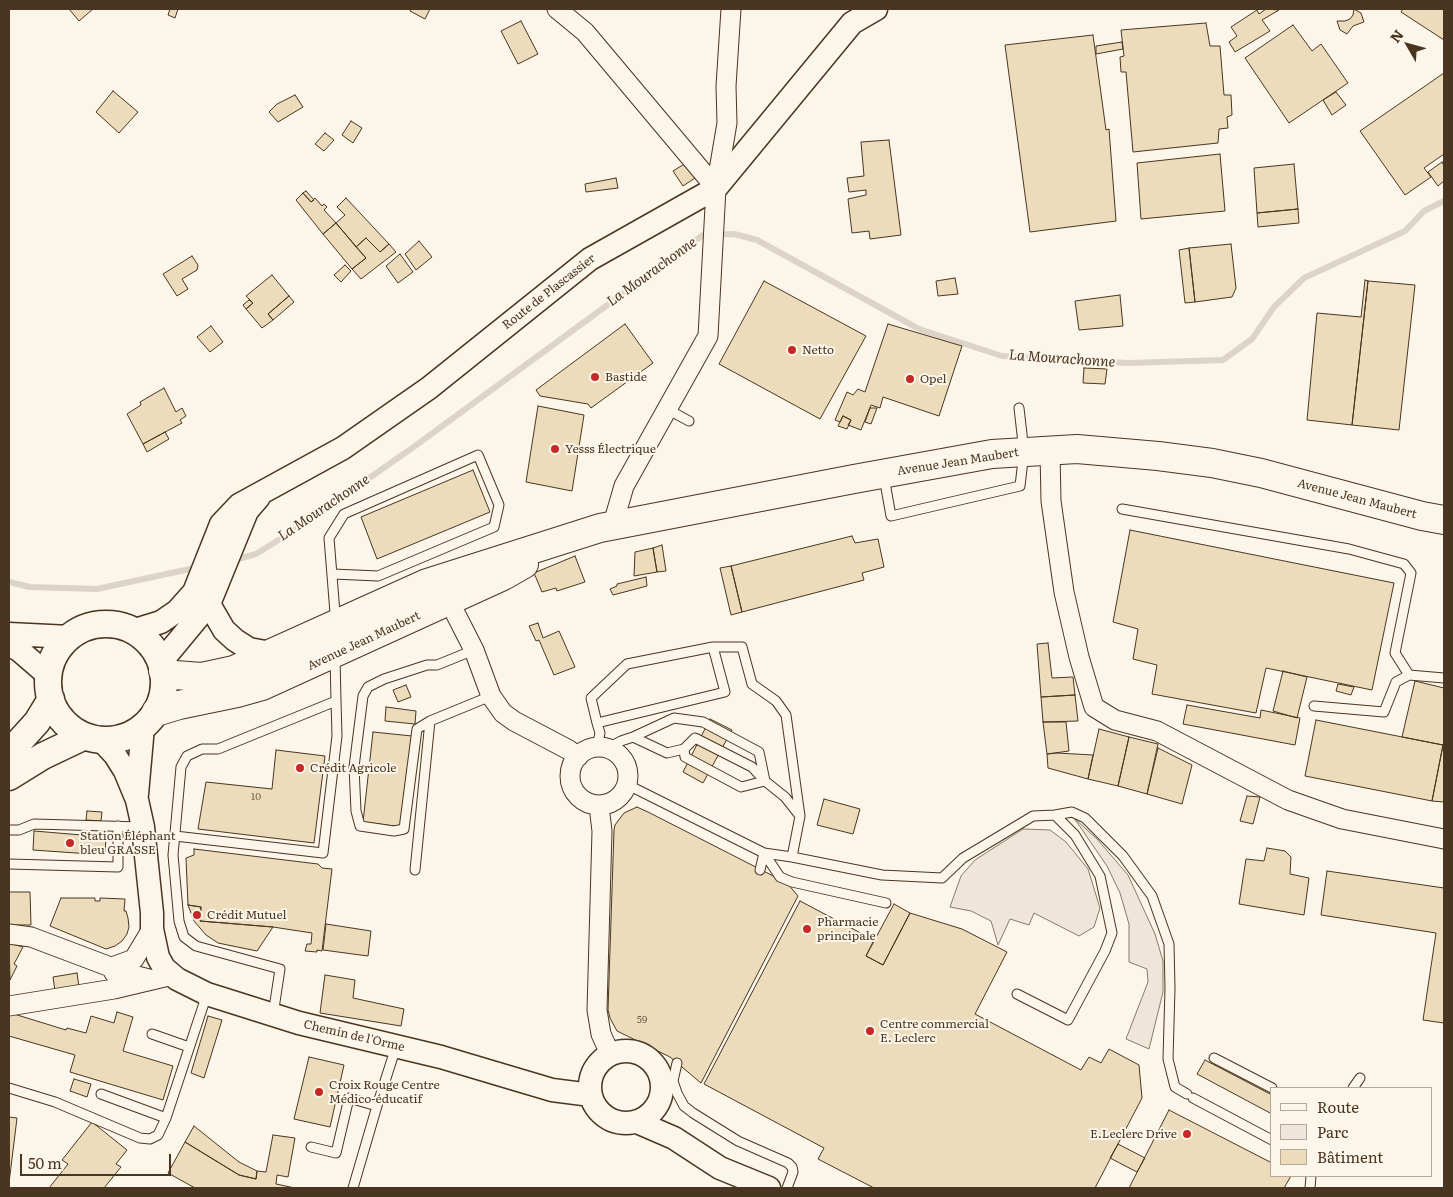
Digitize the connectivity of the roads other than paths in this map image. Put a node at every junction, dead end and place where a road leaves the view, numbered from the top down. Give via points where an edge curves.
1 (557, 9) edge
2 (731, 9) edge
3 (876, 9) edge
4 (716, 188) junction
5 (1019, 408) dead end
6 (668, 409) junction
7 (689, 421) dead end
8 (1037, 451) junction
9 (884, 474) junction
10 (264, 491) junction
11 (1122, 509) dead end
12 (1444, 520) edge
13 (613, 524) junction
14 (561, 541) junction
15 (333, 574) junction
16 (202, 595) junction
17 (449, 601) junction
18 (132, 631) junction
19 (9, 634) edge
20 (333, 636) junction
21 (70, 637) junction
22 (9, 644) edge
23 (713, 647) junction
24 (474, 650) junction
25 (272, 653) junction
26 (162, 667) junction
27 (1408, 675) junction
28 (1444, 678) edge
29 (50, 688) junction
30 (491, 696) junction
31 (336, 701) junction
32 (1314, 706) dead end
33 (149, 719) junction
34 (430, 721) junction
35 (597, 723) junction
36 (633, 737) junction
37 (93, 738) junction
38 (603, 748) junction
39 (684, 749) junction
40 (9, 750) edge
41 (578, 757) junction
42 (9, 777) edge
43 (764, 781) junction
44 (628, 785) junction
45 (137, 800) junction
46 (599, 806) junction
47 (1055, 815) junction
48 (800, 816) junction
49 (118, 826) junction
50 (143, 827) junction
51 (9, 830) edge
52 (175, 836) junction
53 (1444, 839) edge
54 (764, 853) junction
55 (792, 857) junction
56 (9, 864) edge
57 (415, 870) dead end
58 (760, 870) dead end
59 (886, 903) dead end
60 (152, 929) junction
61 (9, 934) edge
62 (112, 967) junction
63 (164, 978) junction
64 (114, 989) junction
65 (208, 994) junction
66 (1017, 994) dead end
67 (9, 1006) edge
68 (273, 1016) junction
69 (152, 1034) dead end
70 (396, 1046) junction
71 (189, 1047) junction
72 (610, 1054) junction
73 (1214, 1058) dead end
74 (677, 1063) dead end
75 (1360, 1078) dead end
76 (1270, 1087) edge
77 (1354, 1087) edge
78 (9, 1088) edge
79 (101, 1094) dead end
80 (591, 1094) junction
81 (377, 1106) junction
82 (657, 1106) junction
83 (166, 1118) junction
84 (637, 1122) junction
85 (674, 1138) junction
86 (1270, 1139) edge
87 (311, 1147) dead end
88 (353, 1188) edge
89 (769, 1188) edge
90 (786, 1188) edge

1 - 4 street via 585,32
2 - 4 street via 727,122
3 - 4 street, Route de Plascassier via 852,23
4 - 6 street via 708,336
4 - 10 street, Route de Plascassier via 590,259 429,388 343,448
5 - 8 lane
6 - 7 lane
6 - 13 street via 624,486
8 - 9 main road, Avenue Jean Maubert via 992,454
8 - 9 lane via 1020,486 891,516
8 - 12 main road, Avenue Jean Maubert via 1111,451 1212,463
8 - 53 street via 1051,501 1064,592 1094,707 1115,720 1157,731 1288,800 1342,819
9 - 13 main road, Avenue Jean Maubert
10 - 16 street, Route de Plascassier via 247,511 218,583
10 - 16 street, Route de Plascassier via 239,504 221,524 215,535
11 - 27 lane via 1349,549 1404,564 1411,573 1395,653
13 - 14 main road, Avenue Jean Maubert
14 - 17 main road, Avenue Jean Maubert via 503,576
14 - 20 main road, Avenue Jean Maubert via 427,583
15 - 15 lane via 378,576 494,527 499,505 478,455 344,514 329,538
15 - 20 lane
16 - 18 street, Route de Plascassier via 194,592 177,611 161,622
16 - 25 street via 224,630 235,640 248,649
16 - 26 street, Route de Plascassier
17 - 20 main road, Avenue Jean Maubert
17 - 24 street
18 - 21 main road via 120,626 100,625
18 - 26 main road via 154,649
19 - 21 street
20 - 25 main road, Avenue Jean Maubert
20 - 31 lane
20 - 33 main road, Avenue Jean Maubert via 262,686 179,705
21 - 29 main road via 52,662
22 - 29 street via 20,651
23 - 35 lane via 627,664 591,698
23 - 35 lane via 725,692
23 - 48 lane via 742,647 752,684 776,701 786,715
24 - 30 street
24 - 34 lane via 368,687 363,696 354,767 360,826 394,831 404,829 417,729
25 - 26 main road, Avenue Jean Maubert via 234,670 202,678 175,675
26 - 33 main road via 163,692
27 - 28 lane
27 - 32 lane via 1396,682 1384,712
29 - 37 main road via 56,711 64,722
29 - 40 main road via 37,722
30 - 34 lane
30 - 41 street via 503,713 514,721
31 - 52 lane via 218,749 202,749 188,756 181,767
31 - 52 lane via 337,736 323,853
33 - 37 main road via 130,735 116,739
33 - 45 street
34 - 57 lane
35 - 38 lane
36 - 38 lane
36 - 39 lane via 667,753
36 - 43 lane via 674,718 703,722 759,752
37 - 42 main road via 43,756
37 - 45 street via 115,755
38 - 41 street via 587,750
38 - 44 street via 617,752 623,759 629,776
39 - 43 lane via 685,757 741,787
39 - 43 lane via 695,738 752,767
41 - 46 street via 570,772 573,790 580,799
43 - 48 lane
44 - 46 street via 617,800
44 - 54 lane
45 - 50 street, Chemin de l'Orme
46 - 72 street via 602,831 597,1010
47 - 55 lane via 1033,816 964,858 942,878 882,875
47 - 66 lane via 1075,834 1100,876 1112,933 1068,1020
47 - 86 lane via 1072,812 1085,818 1123,856 1152,896 1169,944 1168,1059 1175,1086
48 - 55 lane
49 - 50 lane
49 - 51 lane via 34,824
49 - 56 lane via 118,867
50 - 60 street, Chemin de l'Orme
52 - 68 lane via 173,856 179,921 184,937 196,946 280,969
54 - 55 lane
54 - 58 lane
54 - 59 lane via 780,877
60 - 62 street via 134,959
60 - 63 street, Chemin de l'Orme
61 - 62 street via 31,937
62 - 63 street via 129,974
62 - 64 street
63 - 64 street
63 - 65 street, Chemin de l'Orme
64 - 67 street
65 - 68 street, Chemin de l'Orme
65 - 71 lane
68 - 70 street, Chemin de l'Orme
69 - 71 lane
70 - 80 street, Chemin de l'Orme via 552,1090
70 - 81 lane
71 - 83 lane
72 - 80 street via 594,1071 590,1082
72 - 82 street via 633,1051 654,1062 663,1084
73 - 76 lane
74 - 90 lane via 673,1081 684,1106 738,1141 792,1166 793,1172
75 - 77 lane
78 - 83 lane via 54,1102 140,1138 150,1139 158,1135
79 - 83 lane
80 - 84 street via 604,1115 615,1121
81 - 87 lane via 349,1098 336,1153
81 - 88 lane
82 - 84 street
82 - 85 street
84 - 85 street
85 - 89 street via 720,1168

